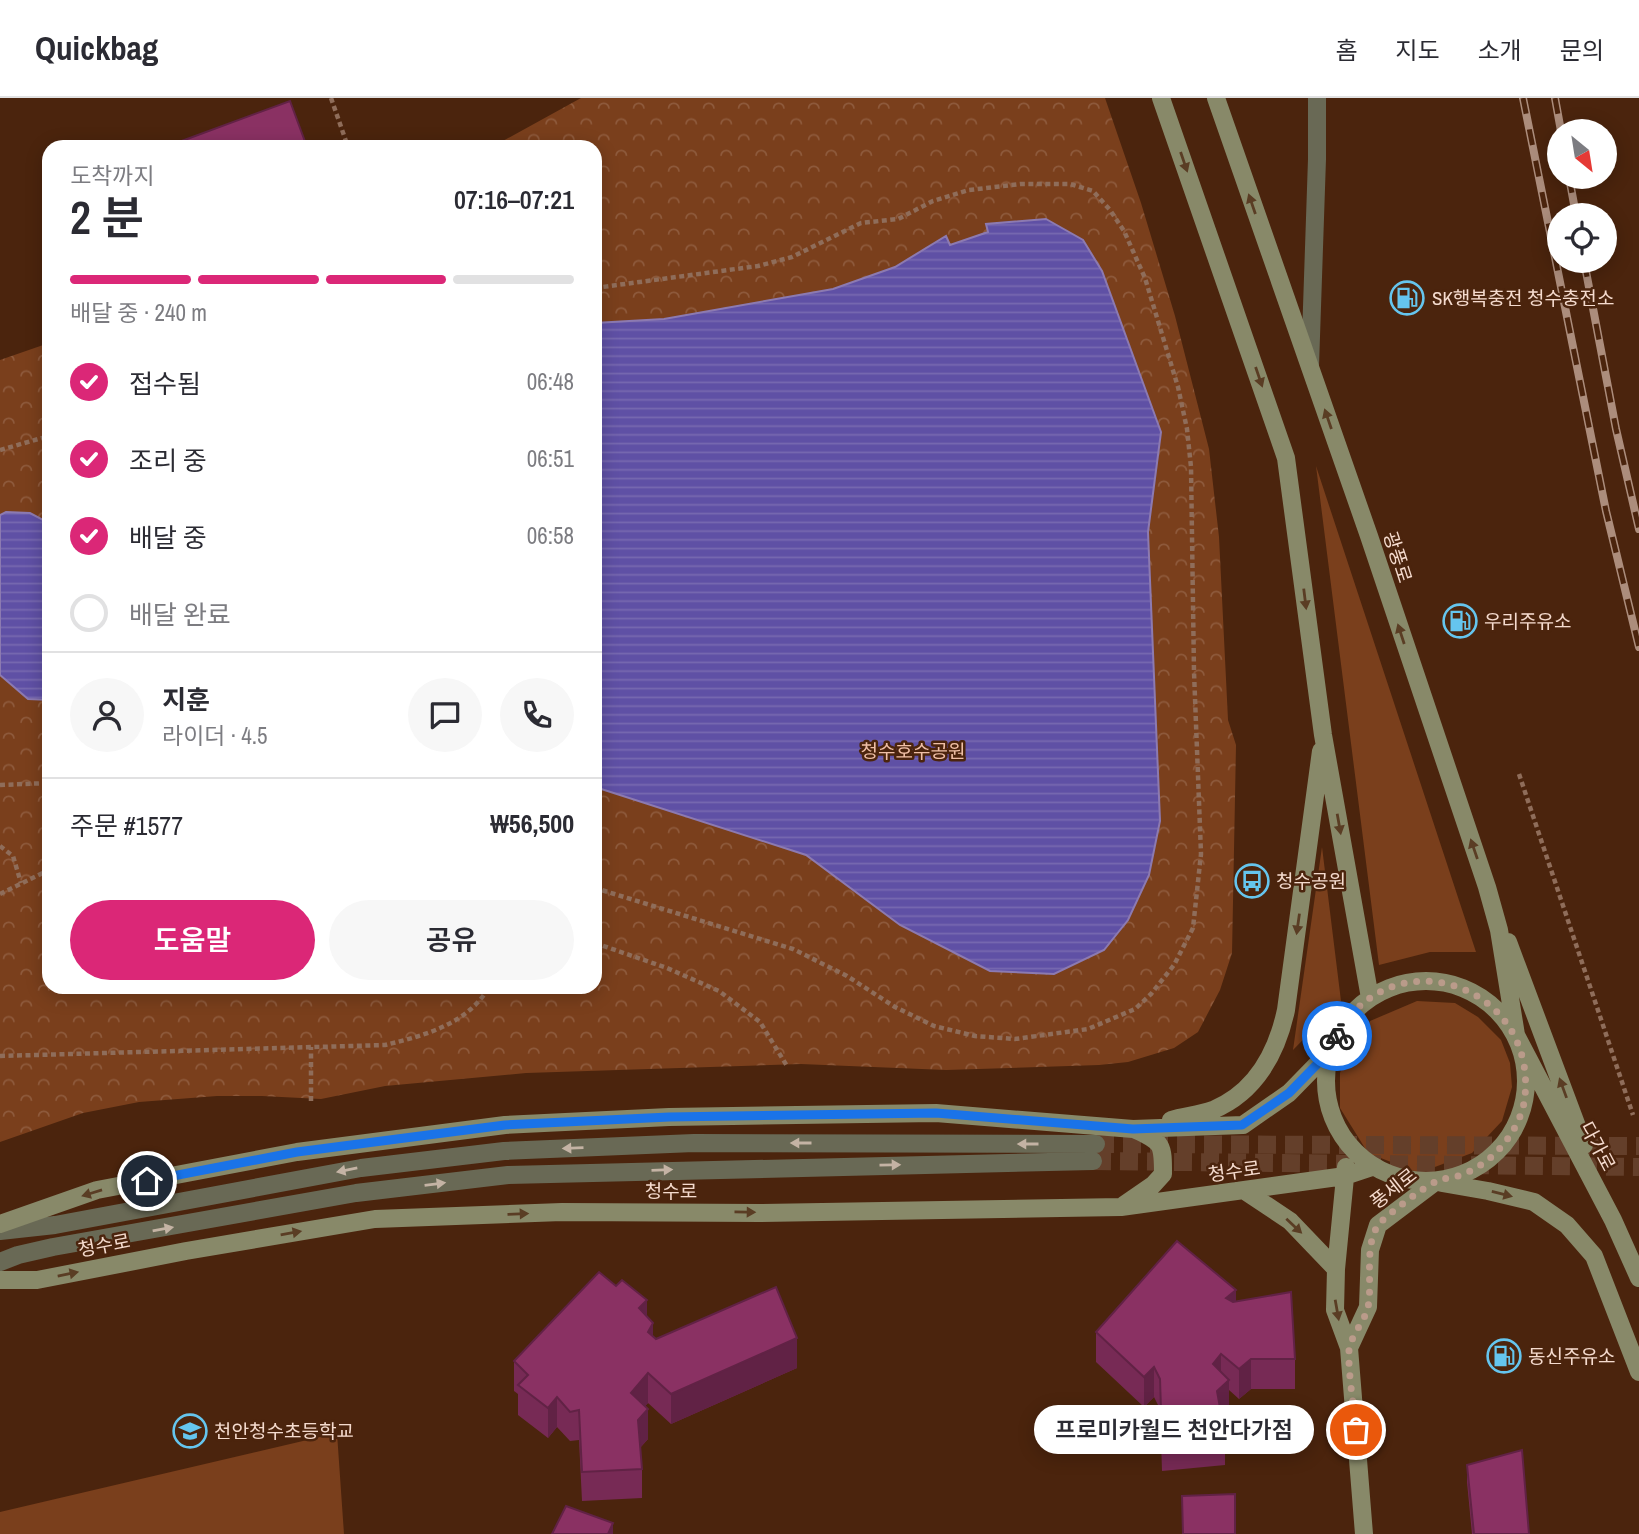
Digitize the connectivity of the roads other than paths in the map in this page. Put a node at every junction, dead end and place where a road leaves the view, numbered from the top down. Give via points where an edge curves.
1 (1161, 98) edge
2 (1216, 98) edge
3 (1317, 98) edge
4 (1310, 369) junction
5 (1323, 735) junction
6 (1487, 887) junction
7 (1370, 998) junction
8 (1516, 1035) junction
9 (1330, 1051) junction
10 (1133, 1129) junction
11 (1347, 1146) junction
12 (1372, 1167) junction
13 (1345, 1176) junction
14 (1435, 1182) junction
15 (1245, 1191) junction
16 (1121, 1207) junction
17 (1614, 1220) junction
18 (0, 1224) edge
19 (0, 1231) edge
20 (0, 1262) edge
21 (1336, 1269) junction
22 (1639, 1278) edge
23 (0, 1280) edge
24 (1349, 1348) junction
25 (1639, 1372) edge
26 (1364, 1534) edge

1 -> 5 street via 1286,458
4 -> 2 street, 광풍로
3 - 4 street
6 -> 4 street, 광풍로
5 -> 7 street
5 -> 10 street via 1280,1039 1263,1070 1240,1094 1213,1110
6 - 8 street, 광풍로 via 1499,930
17 -> 6 street
7 - 8 street via 1401,984 1434,981 1467,989 1495,1009
7 - 9 street via 1345,1021
8 - 14 street via 1526,1067 1525,1099 1514,1130 1494,1155 1466,1173
8 - 17 street, 다가로
9 - 10 street via 1289,1093 1242,1125
9 - 11 street via 1325,1084 1331,1118
10 - 16 street via 1157,1139 1163,1151 1163,1174
10 -> 18 street via 936,1113 505,1125 297,1152 124,1185
11 - 12 street
11 - 13 street, 풍세로
12 - 13 street, 청수로
12 - 14 street via 1402,1180
13 - 15 street, 청수로
13 - 21 street, 풍세로
14 - 24 street, 풍세로 via 1378,1225 1370,1250 1368,1307
14 -> 25 street via 1534,1202 1567,1225 1594,1256
15 - 16 street, 청수로
15 -> 21 street via 1290,1221
23 -> 16 street, 청수로 via 37,1280 385,1219 562,1212
17 - 22 street, 다가로
20 -> 19 street via 52,1247 356,1193 508,1175 1095,1152 694,1143 504,1151 361,1168 55,1225
21 -> 24 street, 풍세로 via 1335,1310
24 - 26 street, 풍세로

